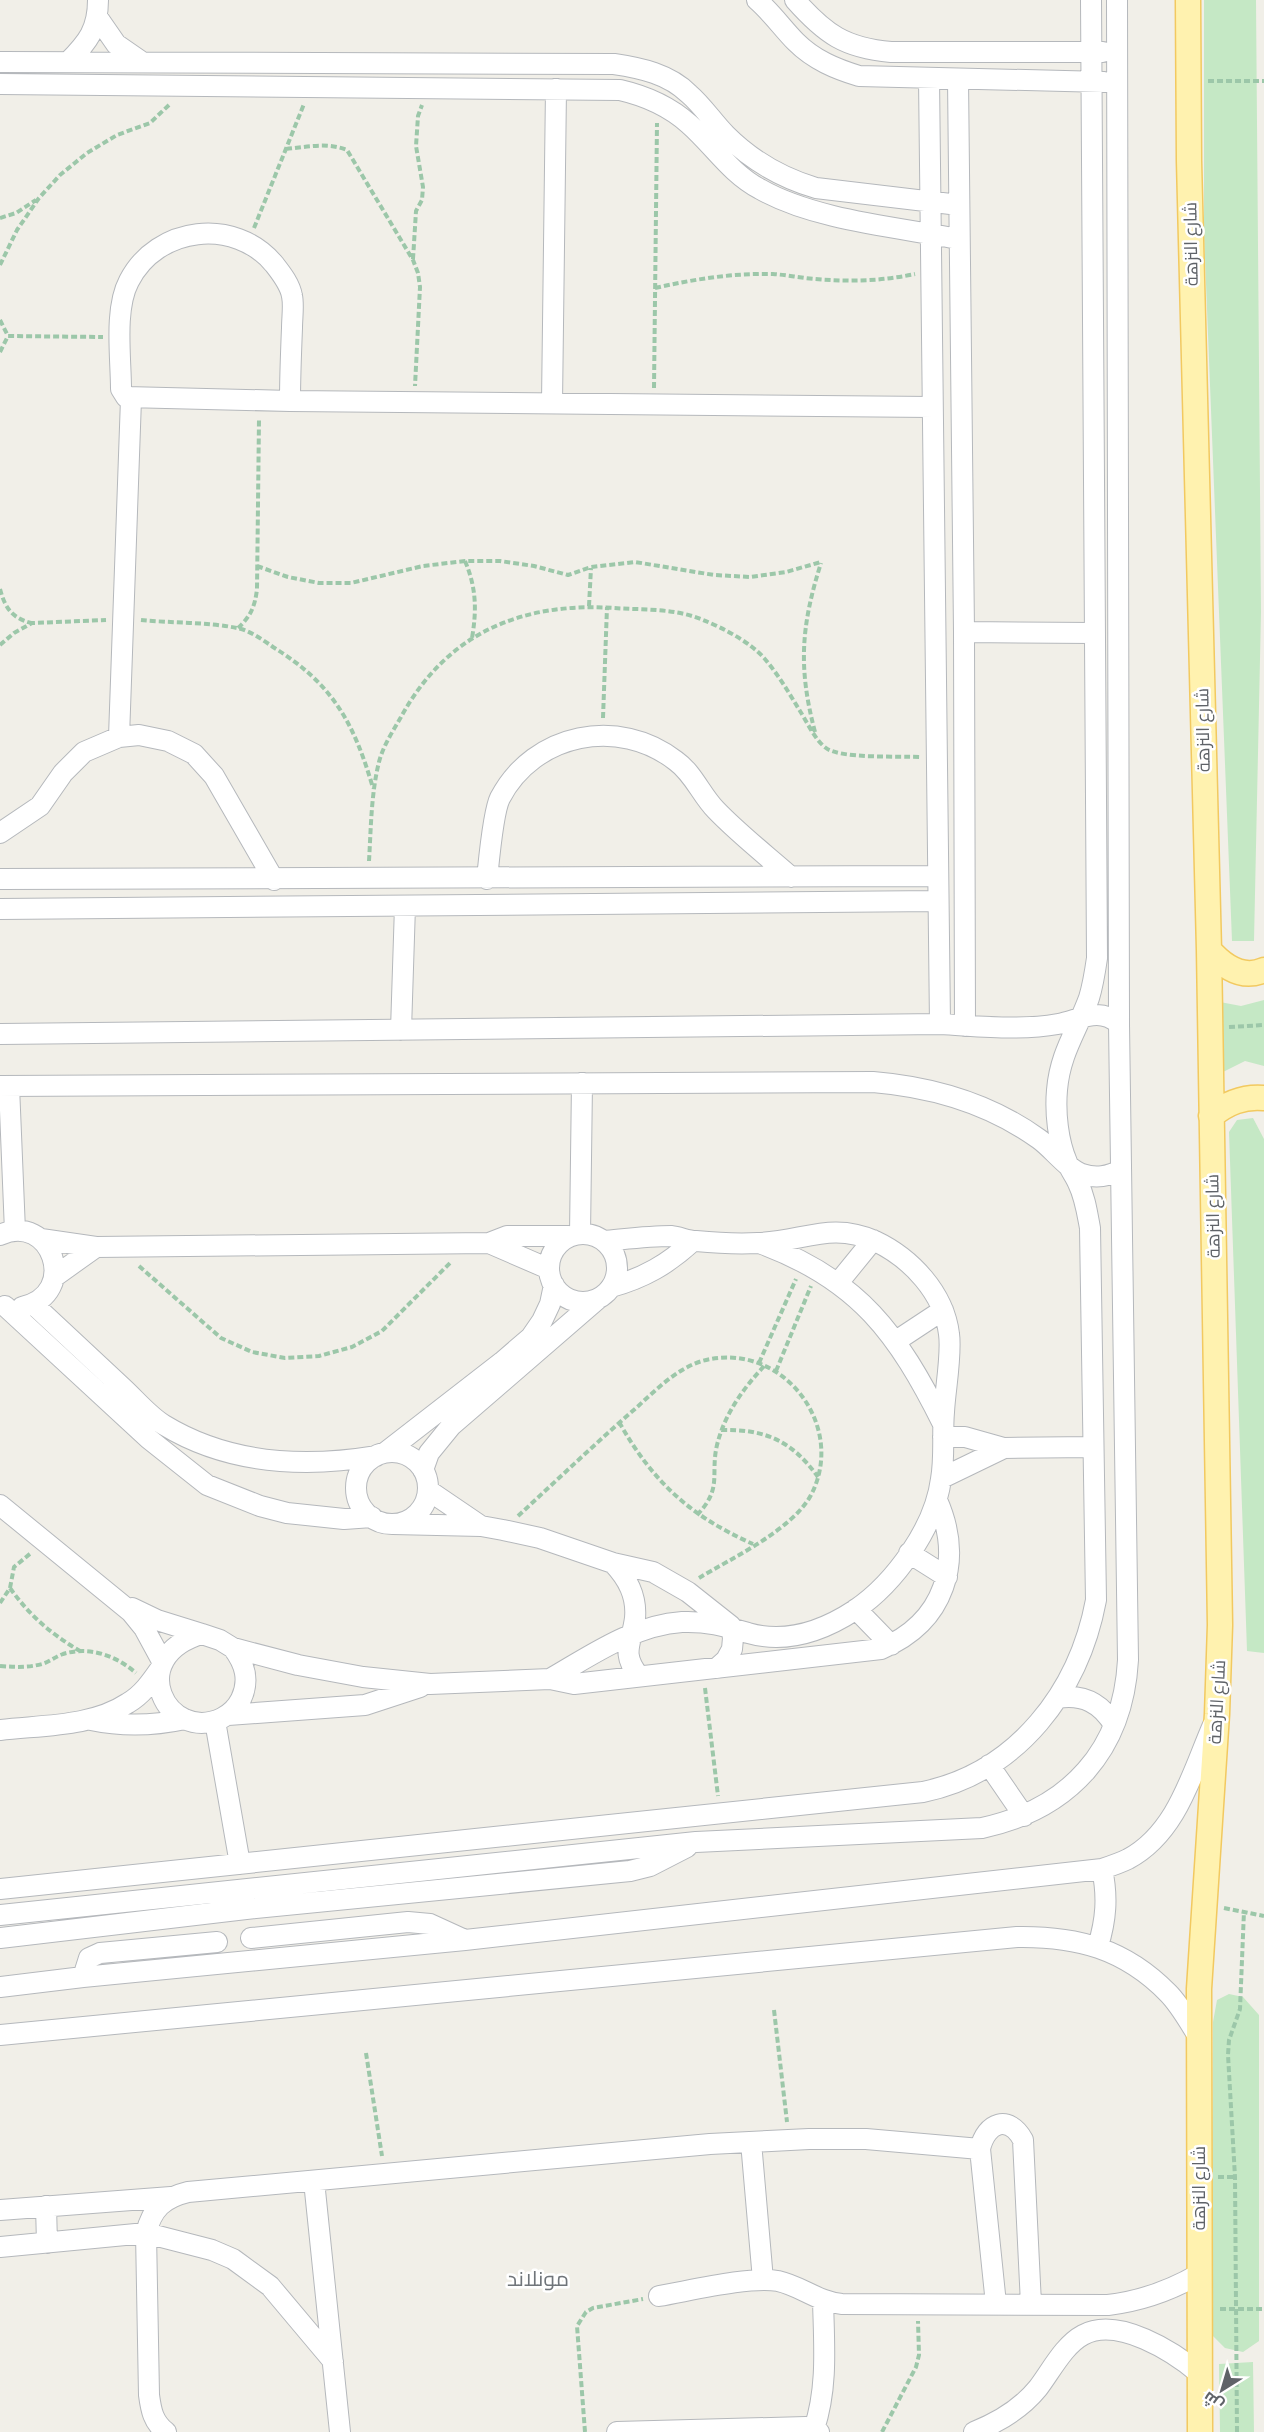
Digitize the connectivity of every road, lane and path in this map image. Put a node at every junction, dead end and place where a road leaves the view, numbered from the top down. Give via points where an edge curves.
1 (757, 0) edge
2 (795, 0) edge
3 (1091, 0) edge
4 (1117, 0) edge
5 (1188, 0) edge
6 (98, 9) edge
7 (1091, 52) junction
8 (1117, 52) junction
9 (0, 62) edge
10 (68, 62) junction
11 (142, 62) junction
12 (929, 78) junction
13 (957, 79) junction
14 (1091, 81) junction
15 (1188, 81) junction
16 (1264, 81) edge
17 (1117, 82) junction
18 (0, 84) edge
19 (191, 86) junction
20 (311, 87) junction
21 (428, 88) junction
22 (556, 89) junction
23 (658, 102) junction
24 (286, 149) junction
25 (39, 198) junction
26 (930, 201) junction
27 (959, 205) junction
28 (0, 218) edge
29 (930, 234) junction
30 (959, 239) junction
31 (249, 243) junction
32 (413, 260) junction
33 (0, 265) edge
34 (931, 270) junction
35 (655, 288) junction
36 (0, 320) edge
37 (8, 336) junction
38 (121, 338) junction
39 (0, 352) edge
40 (131, 399) junction
41 (259, 400) junction
42 (290, 401) junction
43 (414, 402) junction
44 (552, 403) junction
45 (653, 404) junction
46 (932, 407) junction
47 (465, 561) junction
48 (257, 566) junction
49 (591, 567) junction
50 (0, 589) edge
51 (589, 606) junction
52 (607, 607) junction
53 (123, 619) junction
54 (32, 623) junction
55 (238, 628) junction
56 (964, 632) junction
57 (1094, 633) junction
58 (471, 638) junction
59 (0, 645) edge
60 (603, 734) junction
61 (816, 736) junction
62 (119, 737) junction
63 (937, 758) junction
64 (373, 789) junction
65 (0, 833) edge
66 (938, 876) junction
67 (791, 877) junction
68 (0, 879) edge
69 (367, 879) junction
70 (487, 879) junction
71 (274, 880) junction
72 (938, 901) junction
73 (405, 906) junction
74 (0, 909) edge
75 (1209, 950) junction
76 (1264, 970) edge
77 (1079, 1020) junction
78 (940, 1024) junction
79 (1119, 1024) junction
80 (1264, 1025) edge
81 (965, 1026) junction
82 (1210, 1029) junction
83 (401, 1030) junction
84 (0, 1034) edge
85 (582, 1083) junction
86 (4, 1086) edge
87 (1264, 1098) edge
88 (1211, 1116) junction
89 (1067, 1163) junction
90 (1121, 1170) junction
91 (7, 1233) edge
92 (575, 1235) junction
93 (41, 1239) junction
94 (873, 1240) junction
95 (604, 1241) junction
96 (693, 1241) junction
97 (480, 1243) junction
98 (761, 1243) junction
99 (96, 1247) junction
100 (117, 1247) junction
101 (811, 1266) junction
102 (54, 1277) junction
103 (551, 1277) junction
104 (838, 1283) junction
105 (605, 1292) junction
106 (2, 1304) edge
107 (33, 1304) junction
108 (943, 1310) junction
109 (896, 1341) junction
110 (759, 1363) junction
111 (765, 1365) junction
112 (507, 1368) junction
113 (776, 1371) junction
114 (620, 1422) junction
115 (162, 1424) junction
116 (722, 1430) junction
117 (943, 1431) junction
118 (149, 1439) junction
119 (1093, 1447) junction
120 (1004, 1448) junction
121 (381, 1454) junction
122 (423, 1470) junction
123 (818, 1478) junction
124 (942, 1478) junction
125 (428, 1490) junction
126 (937, 1500) junction
127 (0, 1505) edge
128 (697, 1515) junction
129 (372, 1517) junction
130 (393, 1524) junction
131 (481, 1526) junction
132 (503, 1530) junction
133 (753, 1545) junction
134 (909, 1553) junction
135 (613, 1563) junction
136 (14, 1567) dead end
137 (947, 1577) junction
138 (10, 1588) junction
139 (683, 1588) junction
140 (116, 1599) junction
141 (0, 1603) edge
142 (856, 1609) junction
143 (730, 1626) junction
144 (202, 1634) junction
145 (631, 1634) junction
146 (891, 1645) junction
147 (233, 1648) junction
148 (80, 1651) junction
149 (0, 1666) edge
150 (161, 1666) junction
151 (710, 1668) junction
152 (639, 1676) junction
153 (550, 1679) junction
154 (430, 1684) junction
155 (147, 1688) junction
156 (1058, 1698) junction
157 (1217, 1714) junction
158 (221, 1718) junction
159 (89, 1719) junction
160 (185, 1719) junction
161 (1114, 1725) junction
162 (0, 1730) edge
163 (989, 1765) junction
164 (720, 1815) junction
165 (1024, 1816) junction
166 (696, 1842) junction
167 (240, 1864) junction
168 (1102, 1869) junction
169 (0, 1889) edge
170 (1204, 1905) junction
171 (246, 1909) junction
172 (1244, 1911) junction
173 (213, 1914) junction
174 (0, 1915) edge
175 (1264, 1917) edge
176 (0, 1938) edge
177 (251, 1938) junction
178 (465, 1940) junction
179 (217, 1942) junction
180 (1098, 1946) junction
181 (255, 1962) junction
182 (220, 1965) junction
183 (83, 1977) junction
184 (1, 1990) edge
185 (774, 2010) dead end
186 (0, 2035) edge
187 (1200, 2039) junction
188 (366, 2053) dead end
189 (789, 2140) junction
190 (751, 2142) junction
191 (980, 2149) junction
192 (384, 2174) junction
193 (314, 2181) junction
194 (171, 2197) junction
195 (46, 2206) junction
196 (0, 2211) edge
197 (146, 2233) junction
198 (47, 2242) junction
199 (0, 2247) edge
200 (1199, 2274) junction
201 (763, 2280) junction
202 (659, 2296) joint
203 (823, 2300) junction
204 (918, 2304) junction
205 (996, 2304) junction
206 (1031, 2304) junction
207 (1108, 2305) junction
208 (1200, 2309) junction
209 (1236, 2309) junction
210 (1264, 2309) edge
211 (1109, 2330) junction
212 (333, 2361) junction
213 (1200, 2374) junction
214 (816, 2431) edge
215 (166, 2432) edge
216 (340, 2432) edge
217 (585, 2432) edge
218 (616, 2432) edge
219 (882, 2432) edge
220 (974, 2432) edge
221 (1200, 2432) edge
222 (1237, 2432) edge

1 - 12 street via 814,58 836,69 859,76
2 - 7 street via 819,27 865,50
3 - 7 street
4 - 8 street
5 - 15 main road, شارع النزهة
6 - 10 street via 86,42
6 - 11 street via 116,44
7 - 8 street
7 - 14 street
8 - 17 street
9 - 10 street
10 - 11 street
11 - 26 street via 614,64 643,68 689,93 748,154 795,182 816,188
12 - 13 street
12 - 26 street
13 - 14 street
13 - 27 street
14 - 17 street
14 - 57 street
15 - 16 path
15 - 75 main road, شارع النزهة
17 - 79 street
18 - 19 street
19 - 20 street
19 - 25 path via 150,123 117,135 87,153
20 - 21 street
20 - 24 path
21 - 22 street
21 - 32 path via 418,116 416,146 423,188 416,211
22 - 23 street via 620,90
22 - 44 street
23 - 29 street via 690,125 736,174 760,190 813,212
23 - 35 path
24 - 31 path
24 - 32 path via 324,145 347,150
25 - 28 path
25 - 33 path
26 - 27 street
26 - 29 street
27 - 30 street
29 - 30 street
29 - 34 street
30 - 56 street
31 - 38 street via 226,234 203,232 159,247 141,262 128,281 121,303
31 - 42 street via 268,256 283,274 292,296
32 - 43 path via 420,287
34 - 35 path via 855,282 735,274
34 - 46 street
35 - 45 path
36 - 37 path
37 - 38 path
37 - 39 path
38 - 40 street via 121,389
40 - 41 street
40 - 53 street
41 - 42 street
41 - 48 path
42 - 43 street
43 - 44 street
44 - 45 street
45 - 46 street
46 - 63 street
47 - 48 path via 423,566 351,583 319,583
47 - 49 path via 500,561 568,575
47 - 58 path via 476,599
48 - 55 path via 256,604
49 - 51 path
49 - 61 path via 635,562 750,577 821,562 804,632 807,702
50 - 54 path via 6,608 18,620
51 - 52 path
51 - 58 path via 528,614
52 - 60 path
52 - 61 path via 678,612 733,635 762,656 777,674
53 - 54 path
53 - 55 path
53 - 62 street
54 - 59 path
55 - 64 path via 294,660 318,681 354,732
56 - 57 street
56 - 81 street
57 - 77 street via 1097,958 1091,990
58 - 64 path via 428,677 409,702 380,759
60 - 67 street via 642,741 677,761 714,808
60 - 70 street via 560,743 524,766 510,782 499,800
61 - 63 path via 825,748 836,753
62 - 65 street via 84,752 63,773 40,806
62 - 71 street via 139,735 168,741 194,754 214,776
63 - 66 street
64 - 69 path
66 - 67 street
66 - 72 street
67 - 70 street
68 - 71 street
69 - 70 street
69 - 71 street
72 - 73 street
72 - 78 street
73 - 74 street
73 - 83 street
75 - 76 main road via 1221,964 1239,972 1257,974
75 - 82 main road, شارع النزهة
77 - 79 street via 1096,1014 1113,1018
77 - 81 street via 1030,1027
77 - 89 street via 1066,1050 1057,1090 1060,1139
78 - 81 street
78 - 83 street
79 - 90 street
80 - 82 path
82 - 88 main road, شارع النزهة
83 - 84 street
85 - 86 street
85 - 89 street via 908,1085 944,1092 1010,1120
85 - 92 street
86 - 91 street
87 - 88 main road via 1240,1099
88 - 157 main road, شارع النزهة via 1220,1625
89 - 90 street via 1093,1177
89 - 119 street via 1082,1194 1089,1227
90 - 161 street via 1128,1660 1127,1682
91 - 93 street via 33,1234
92 - 95 street via 592,1235
92 - 97 street via 507,1236
92 - 103 street via 554,1250
93 - 99 street
93 - 102 street via 54,1260
94 - 98 street via 832,1231
94 - 104 street
94 - 108 street via 914,1268
95 - 96 street via 671,1236
95 - 105 street via 616,1263 615,1279
96 - 98 street
96 - 105 street via 647,1275
97 - 100 street
97 - 100 path via 382,1331 352,1347 319,1356 285,1358 252,1352 220,1338
97 - 103 street
98 - 101 street
99 - 100 street
99 - 102 street
101 - 104 street
101 - 110 path
101 - 113 path
102 - 107 street via 43,1298
103 - 105 street via 559,1292 574,1300 582,1302
103 - 112 street via 550,1304 542,1321
104 - 109 street via 860,1300
105 - 112 street
106 - 107 street
106 - 118 street
107 - 115 street
108 - 109 street
108 - 117 street via 950,1335
109 - 117 street via 915,1370
110 - 111 path
110 - 114 path via 723,1358 702,1361 665,1382
111 - 113 path
111 - 116 path via 739,1396
112 - 121 street
112 - 122 street via 451,1426 429,1453
113 - 123 path via 801,1392 813,1412 822,1455
114 - 128 path via 652,1473
114 - 132 path
115 - 118 street
115 - 121 street via 225,1451 262,1460 300,1464
116 - 123 path via 745,1429 788,1445
116 - 128 path via 716,1448 712,1491 708,1504
117 - 120 street
117 - 124 street
118 - 129 street via 207,1485 260,1506 315,1517
119 - 120 street
119 - 156 street via 1096,1600 1083,1652
120 - 124 street
121 - 122 street via 407,1455
121 - 129 street via 361,1470 356,1491 364,1511
122 - 125 street
123 - 133 path via 799,1512 785,1526
124 - 126 street
125 - 130 street via 421,1510
125 - 131 street
126 - 134 street
126 - 137 street via 950,1537
127 - 140 street
128 - 133 path
129 - 130 street
130 - 131 street
131 - 132 street
132 - 135 street
133 - 139 path
134 - 137 street
134 - 142 street via 885,1584
135 - 139 street via 653,1572
135 - 145 street via 631,1588 635,1611
136 - 138 path
137 - 146 street via 921,1624
138 - 141 path
138 - 148 path via 41,1624
139 - 143 street
140 - 144 street via 158,1620
140 - 150 street via 144,1628
142 - 143 street via 823,1628 785,1637 747,1633
142 - 146 street
143 - 145 street via 680,1622
143 - 151 street via 732,1649 726,1660
144 - 147 street
144 - 150 street via 177,1644
145 - 152 street via 629,1661
145 - 153 street
146 - 151 street
147 - 154 street via 331,1671
147 - 158 street via 242,1660 245,1690 239,1704
148 - 149 path via 44,1664
148 - 155 path via 119,1660
150 - 155 street
150 - 160 street via 159,1684 163,1698 172,1711
151 - 152 street
151 - 164 path
152 - 153 street via 574,1684
153 - 154 street
154 - 158 street via 365,1705
155 - 159 street via 110,1713
156 - 161 street via 1085,1698 1107,1713
156 - 163 street via 1020,1742
157 - 168 street via 1169,1822 1128,1859
157 - 170 main road, شارع النزهة
158 - 160 street via 200,1723
158 - 167 street
159 - 160 street via 137,1726
159 - 162 street
161 - 165 street via 1105,1745 1079,1780 1062,1795
163 - 164 street via 958,1782 923,1792
163 - 165 street
164 - 167 street
165 - 166 street via 982,1828
166 - 171 street via 630,1872
166 - 174 street
167 - 169 street
168 - 178 street
168 - 180 street via 1107,1901
170 - 172 path
170 - 187 main road, شارع النزهة
171 - 173 street
171 - 177 street
172 - 175 path
172 - 209 path via 1240,2009 1228,2055 1235,2177
173 - 176 street
173 - 179 street
177 - 178 street via 408,1922 430,1924
177 - 181 street
178 - 181 street
179 - 182 street
179 - 183 street via 100,1953 89,1958
180 - 186 street via 1017,1937
180 - 187 street via 1148,1975 1170,1995
181 - 182 street
182 - 183 street
183 - 184 street
185 - 189 path
187 - 200 main road, شارع النزهة
188 - 192 path
189 - 190 street
189 - 191 street via 866,2139
190 - 192 street
190 - 201 street
191 - 205 street
191 - 206 street via 989,2128 999,2124 1018,2131 1023,2140
192 - 193 street
193 - 194 street via 188,2192
193 - 212 street
194 - 195 street
194 - 197 street via 157,2207
195 - 196 street
195 - 198 street
197 - 198 street
197 - 212 street via 212,2250 252,2271 285,2302
197 - 215 street via 149,2395 151,2412
198 - 199 street
200 - 207 street via 1155,2295
200 - 208 main road, شارع النزهة
201 - 202 street
201 - 203 street via 790,2285
202 - 217 path via 593,2308 577,2326
203 - 204 street via 843,2304
203 - 214 street via 824,2382
204 - 205 street
204 - 219 path via 916,2367
205 - 206 street
206 - 207 street
207 - 211 street
208 - 209 path
208 - 213 main road, شارع النزهة
209 - 210 path
209 - 222 path
211 - 213 street via 1158,2345
211 - 220 street via 1083,2335 1072,2343 1017,2409
212 - 216 street
213 - 221 main road, شارع النزهة
214 - 218 street via 806,2427

